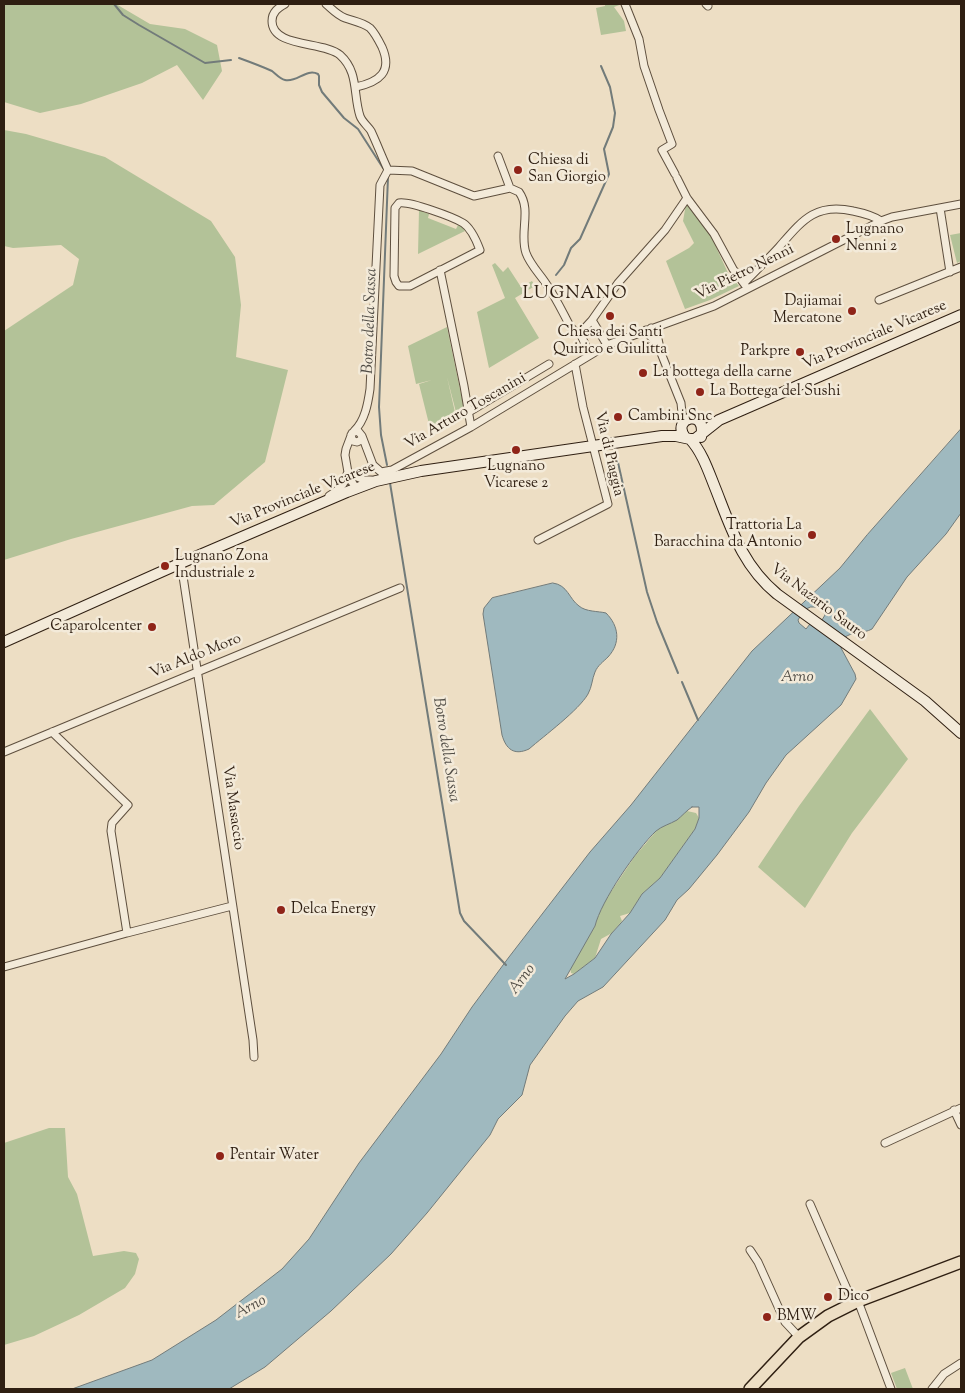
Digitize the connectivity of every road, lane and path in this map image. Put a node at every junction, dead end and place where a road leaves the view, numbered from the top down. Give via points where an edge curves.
1 (285, 4) edge
2 (326, 4) edge
3 (626, 5) edge
4 (356, 87) junction
5 (498, 156) dead end
6 (388, 170) junction
7 (510, 188) junction
8 (687, 198) junction
9 (961, 204) edge
10 (940, 208) junction
11 (881, 221) junction
12 (961, 267) edge
13 (440, 270) junction
14 (950, 272) junction
15 (745, 286) junction
16 (879, 300) dead end
17 (961, 315) edge
18 (592, 320) junction
19 (663, 324) junction
20 (649, 329) junction
21 (580, 333) junction
22 (658, 339) junction
23 (607, 345) junction
24 (661, 353) junction
25 (590, 355) junction
26 (549, 364) dead end
27 (575, 364) junction
28 (681, 402) junction
29 (469, 412) junction
30 (697, 420) junction
31 (719, 420) junction
32 (683, 424) junction
33 (471, 427) junction
34 (701, 434) junction
35 (662, 436) junction
36 (357, 437) junction
37 (688, 438) junction
38 (592, 446) junction
39 (346, 460) junction
40 (704, 460) junction
41 (347, 472) junction
42 (355, 476) junction
43 (397, 476) junction
44 (358, 488) junction
45 (310, 508) junction
46 (538, 540) dead end
47 (181, 563) junction
48 (400, 588) dead end
49 (4, 642) edge
50 (197, 671) junction
51 (52, 732) junction
52 (961, 733) edge
53 (4, 752) edge
54 (232, 906) junction
55 (127, 933) junction
56 (4, 967) edge
57 (254, 1058) dead end
58 (958, 1109) edge
59 (961, 1125) edge
60 (885, 1143) dead end
61 (810, 1204) dead end
62 (750, 1250) dead end
63 (961, 1262) edge
64 (856, 1302) junction
65 (799, 1337) junction
66 (961, 1363) edge
67 (750, 1389) edge
68 (891, 1389) edge
69 (932, 1389) edge

1 - 4 street via 275,11 272,18 276,31 288,40 336,52 346,62
2 - 4 street via 343,17 368,26 384,53 386,68 382,75 373,82
3 - 8 street via 672,144 662,150
4 - 6 street via 360,118 370,130
5 - 7 street
6 - 7 street via 412,171 474,196
6 - 36 street via 380,185 370,389
7 - 21 street via 521,194 525,206 523,242 527,257 570,326
8 - 15 street via 714,234
8 - 18 street
9 - 10 street, Via Pietro Nenni
10 - 11 street, Via Pietro Nenni
10 - 14 street
11 - 15 street, Via Pietro Nenni
11 - 15 street via 871,215 848,210 817,212 799,224
12 - 14 street
13 - 13 street via 407,286 397,284 394,273 397,204 405,202 464,224 480,250
13 - 29 street
14 - 16 street
15 - 19 street, Via Pietro Nenni via 714,306
17 - 31 main road, Via Provinciale Vicarese
18 - 21 street
18 - 23 street
19 - 20 street, Via Pietro Nenni
19 - 22 street
20 - 22 street
20 - 23 street, Via Pietro Nenni
20 - 24 street
21 - 25 street
22 - 24 street
23 - 25 street, Via Pietro Nenni
24 - 28 street
25 - 27 street, Via Arturo Toscanini
26 - 29 street
27 - 33 street, Via Arturo Toscanini
27 - 38 street, Via di Piaggia
28 - 30 street
28 - 32 street
29 - 33 street
30 - 31 main road, Via Provinciale Vicarese
30 - 32 main road via 688,419
30 - 34 main road via 703,429
31 - 34 main road, Via Provinciale Vicarese
32 - 35 main road, Via Provinciale Vicarese
32 - 37 main road via 682,431
33 - 36 street, Via Arturo Toscanini via 385,472 373,465
34 - 37 main road via 696,439
34 - 40 main road, Via Nazario Sauro
35 - 37 main road, Via Provinciale Vicarese
35 - 38 main road, Via Provinciale Vicarese
36 - 39 street via 347,446
37 - 40 main road, Via Nazario Sauro
38 - 43 main road, Via Provinciale Vicarese
38 - 46 street, Via di Piaggia via 608,504
39 - 41 street
39 - 42 street
40 - 52 main road, Via Nazario Sauro via 732,532 758,577 902,684
41 - 44 street
41 - 45 street via 341,488
42 - 43 street via 368,480
42 - 44 street
43 - 44 main road, Via Provinciale Vicarese
44 - 45 main road, Via Provinciale Vicarese
45 - 47 main road, Via Provinciale Vicarese
47 - 49 main road, Via Provinciale Vicarese
47 - 50 street, Via Masaccio
48 - 50 street, Via Aldo Moro
50 - 51 street, Via Aldo Moro
50 - 54 street, Via Masaccio
51 - 53 street, Via Aldo Moro
51 - 55 street via 128,804 112,823 111,831
54 - 55 street
54 - 57 street, Via Masaccio
55 - 56 street
58 - 59 street
58 - 60 street
61 - 64 street
62 - 65 street via 785,1322
63 - 64 main road
64 - 65 main road via 828,1316
64 - 68 street
65 - 67 main road
66 - 69 street via 944,1374

